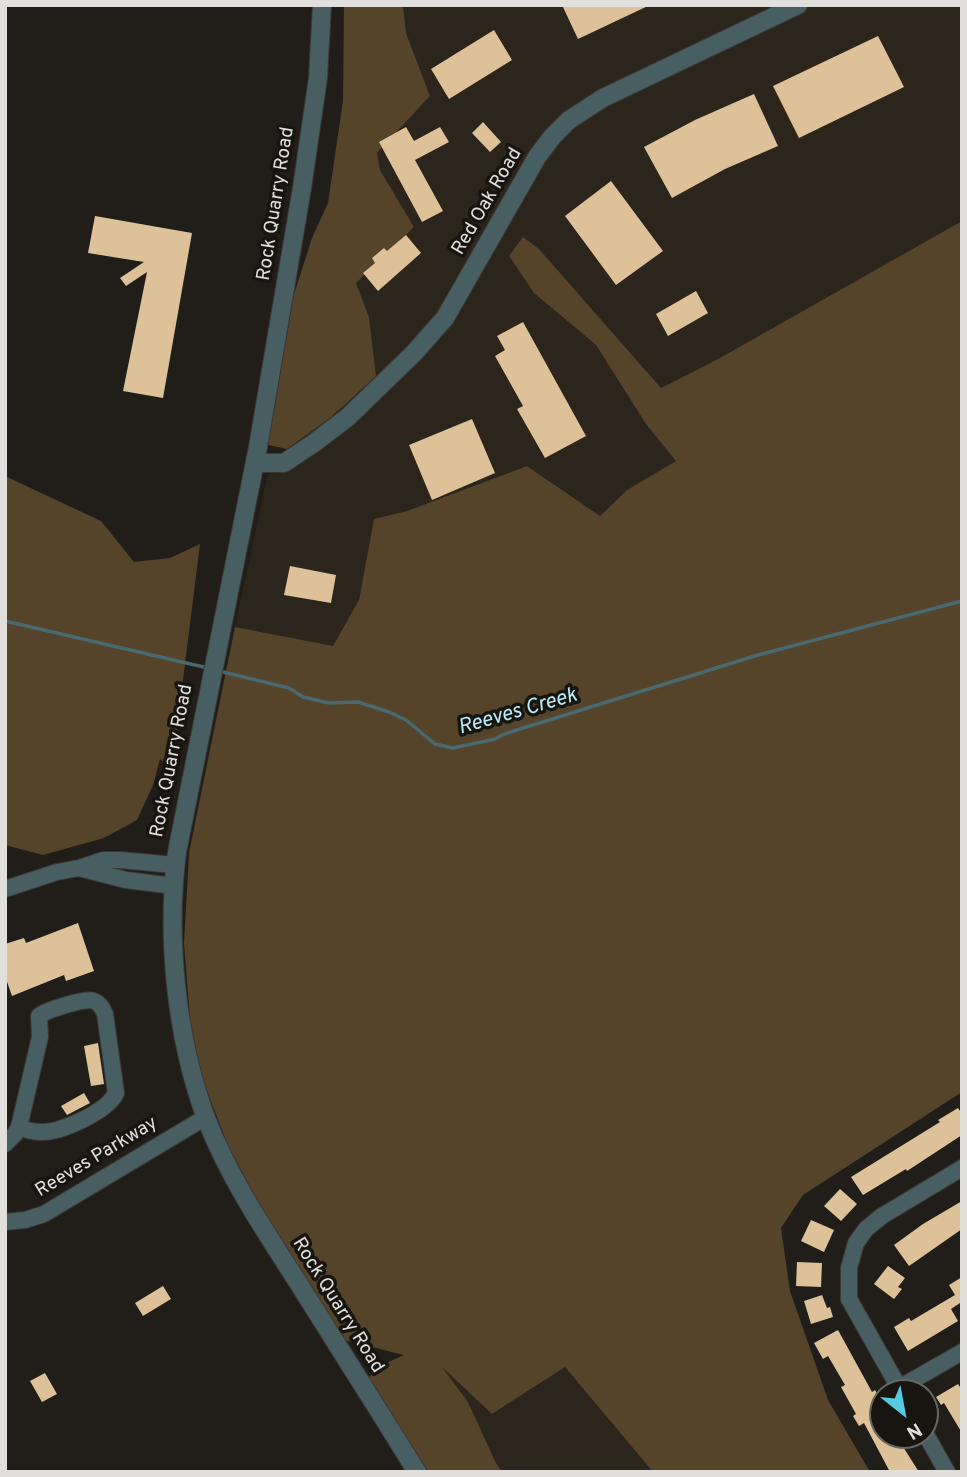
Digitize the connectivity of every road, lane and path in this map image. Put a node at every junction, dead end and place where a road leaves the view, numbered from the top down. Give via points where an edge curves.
1 (322, 5) edge
2 (798, 5) edge
3 (255, 463) junction
4 (175, 865) junction
5 (79, 868) junction
6 (174, 886) junction
7 (5, 889) edge
8 (206, 1117) junction
9 (19, 1127) junction
10 (5, 1144) edge
11 (962, 1168) edge
12 (5, 1222) edge
13 (962, 1352) edge
14 (894, 1379) edge
15 (918, 1379) edge
16 (934, 1449) edge
17 (417, 1472) edge
18 (947, 1472) edge

1 - 3 street, Rock Quarry Road via 308,147
2 - 3 street, Red Oak Road via 603,98 569,120 537,157 445,318 422,344 348,417 314,443 284,463
3 - 4 street, Rock Quarry Road
4 - 5 street via 111,860
4 - 6 street, Rock Quarry Road
5 - 6 street
5 - 7 street
6 - 8 street, Rock Quarry Road via 178,1003 186,1052
8 - 12 street, Reeves Parkway via 44,1214
8 - 17 street, Rock Quarry Road via 256,1216
9 - 9 street via 40,1037 38,1016 94,1001 105,1014 116,1093 112,1100 56,1130 32,1132
9 - 10 street
11 - 14 street via 882,1216 856,1243 849,1268 849,1299
13 - 15 street
16 - 18 street

